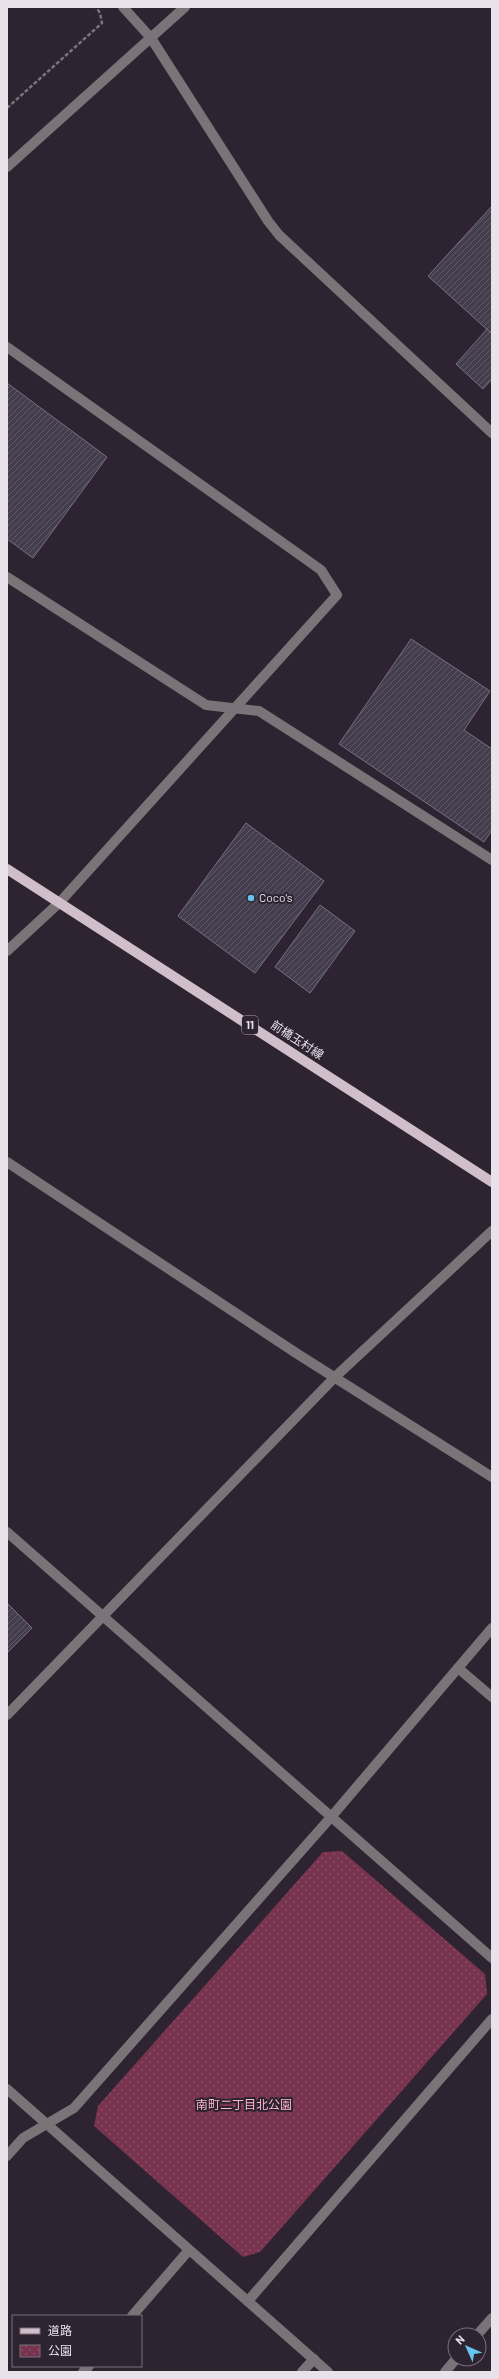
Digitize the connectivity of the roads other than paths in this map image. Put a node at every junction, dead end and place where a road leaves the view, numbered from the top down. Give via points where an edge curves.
1 (123, 7) edge
2 (185, 7) edge
3 (150, 38) junction
4 (7, 167) edge
5 (7, 347) edge
6 (492, 433) edge
7 (7, 577) edge
8 (233, 708) junction
9 (492, 860) edge
10 (7, 868) edge
11 (60, 902) junction
12 (7, 951) edge
13 (7, 1162) edge
14 (492, 1182) edge
15 (492, 1231) edge
16 (335, 1378) junction
17 (492, 1477) edge
18 (7, 1532) edge
19 (101, 1616) junction
20 (492, 1628) edge
21 (458, 1668) junction
22 (492, 1697) edge
23 (7, 1715) edge
24 (332, 1816) junction
25 (492, 1958) edge
26 (492, 2019) edge
27 (7, 2089) edge
28 (47, 2124) junction
29 (7, 2156) edge
30 (189, 2250) junction
31 (248, 2301) junction
32 (133, 2315) edge
33 (492, 2318) edge
34 (484, 2327) edge
35 (314, 2359) junction
36 (302, 2372) edge
37 (328, 2372) edge

1 - 3 street
2 - 3 street
3 - 4 street
3 - 6 street via 279,235
5 - 8 street via 321,570 337,595
7 - 8 street via 206,705
8 - 9 street via 259,710
8 - 11 street
10 - 11 main road, 前橋玉村線 / 11
11 - 12 street
11 - 14 main road, 前橋玉村線 / 11
13 - 16 street
15 - 16 street
16 - 17 street
16 - 19 street
18 - 19 street
19 - 23 street
19 - 24 street
20 - 21 street
21 - 22 street
21 - 24 street
24 - 25 street
24 - 28 street via 74,2108
26 - 31 street
27 - 28 street
28 - 29 street via 23,2138
28 - 30 street
30 - 31 street
30 - 32 street
31 - 35 street
33 - 34 street
35 - 36 street
35 - 37 street

